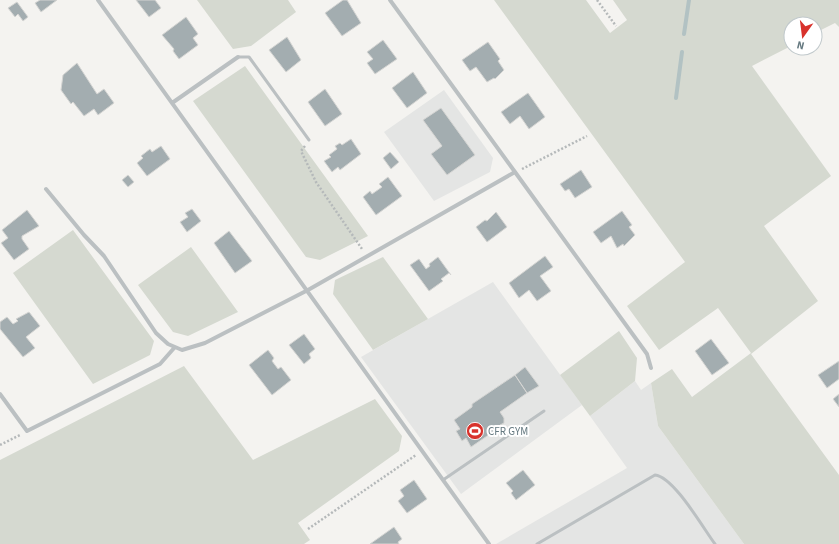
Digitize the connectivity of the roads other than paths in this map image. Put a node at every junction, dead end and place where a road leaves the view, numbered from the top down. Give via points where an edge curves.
1 (98, 0) edge
2 (390, 0) edge
3 (238, 57) joint
4 (172, 103) junction
5 (309, 140) road end
6 (515, 172) junction
7 (46, 189) dead end
8 (308, 290) junction
9 (175, 347) junction
10 (652, 368) dead end
11 (0, 394) edge
12 (544, 410) dead end
13 (443, 480) junction
14 (489, 544) edge
15 (538, 544) edge
16 (715, 544) edge

1 - 4 street
2 - 6 street
3 - 4 street
3 - 5 lane via 248,57
4 - 8 street
6 - 8 street
6 - 10 street via 647,354
7 - 9 street via 104,256 156,333
8 - 9 street via 205,343 182,350
8 - 13 street
9 - 11 street via 160,364 27,431
12 - 13 lane
13 - 14 street
15 - 16 lane via 655,475 672,483

